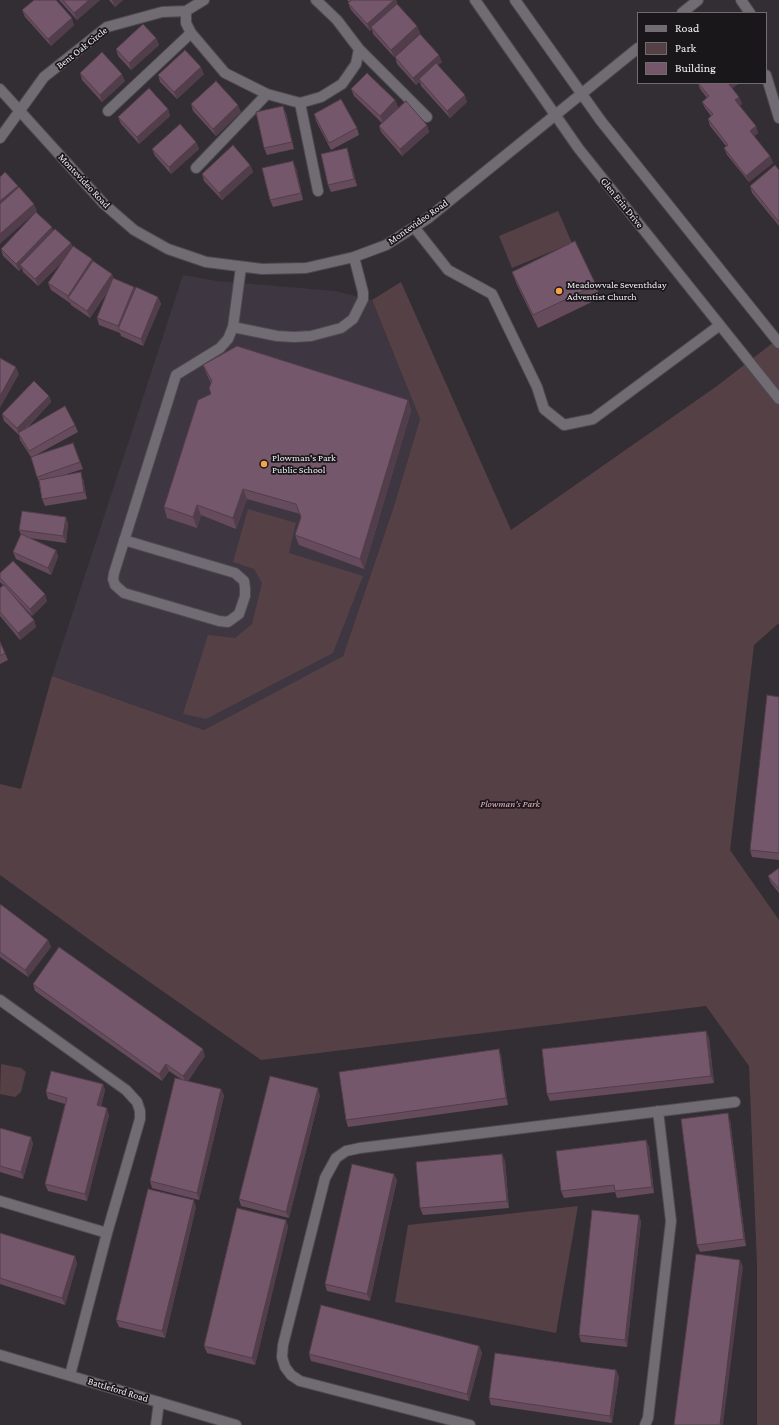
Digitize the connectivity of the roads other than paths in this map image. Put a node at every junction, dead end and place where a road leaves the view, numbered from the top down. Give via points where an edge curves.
1 (204, 0) edge
2 (316, 0) edge
3 (475, 0) edge
4 (515, 0) edge
5 (698, 0) edge
6 (741, 0) edge
7 (186, 11) junction
8 (683, 12) edge
9 (749, 12) edge
10 (192, 33) junction
11 (359, 49) junction
12 (637, 49) edge
13 (767, 78) edge
14 (0, 89) edge
15 (267, 94) junction
16 (580, 95) junction
17 (300, 103) junction
18 (19, 110) junction
19 (108, 111) dead end
20 (554, 116) junction
21 (427, 117) dead end
22 (779, 118) edge
23 (0, 138) edge
24 (196, 168) dead end
25 (318, 191) dead end
26 (414, 226) junction
27 (354, 257) junction
28 (241, 267) junction
29 (720, 325) junction
30 (233, 327) junction
31 (779, 343) edge
32 (779, 399) edge
33 (124, 540) junction
34 (0, 1000) edge
35 (735, 1102) dead end
36 (658, 1111) junction
37 (0, 1201) edge
38 (107, 1233) junction
39 (0, 1354) edge
40 (70, 1375) junction
41 (159, 1402) junction
42 (156, 1425) edge
43 (236, 1425) edge
44 (470, 1425) edge
45 (645, 1425) edge

1 - 7 street, Bent Oak Circle
2 - 11 street via 337,20
3 - 20 street, Glen Erin Drive
4 - 16 street
5 - 8 street
6 - 9 street
7 - 10 street via 186,23
7 - 18 street, Bent Oak Circle via 162,12 107,27 44,77
10 - 15 street via 225,73
10 - 19 street
11 - 17 street via 356,64 342,84 322,97
11 - 21 street
12 - 16 street, Montevideo Road
13 - 22 street
14 - 18 street, Montevideo Road
15 - 17 street
15 - 24 street
16 - 20 street, Montevideo Road
16 - 31 street
17 - 25 street
18 - 23 street, Bent Oak Circle
18 - 28 street, Montevideo Road via 104,204 134,230 168,249 206,262
20 - 26 street, Montevideo Road via 433,214
20 - 29 street, Glen Erin Drive
26 - 27 street, Montevideo Road via 386,245
26 - 29 street via 448,270 492,294 537,387 544,409 564,425 593,419
27 - 28 street, Montevideo Road via 306,268
27 - 30 street via 363,299 353,319 341,328 294,338
28 - 30 street
29 - 32 street, Glen Erin Drive
30 - 33 street via 228,339 220,348 176,375
33 - 33 street via 114,573 118,590 219,621 228,622 239,614 245,588 244,581 235,573
34 - 38 street via 126,1090 137,1102 140,1118
35 - 36 street
36 - 44 street via 360,1148 346,1151 336,1158 329,1168 283,1345 282,1357 285,1367 300,1382
36 - 45 street via 671,1221 648,1418
37 - 38 street
38 - 40 street
39 - 40 street, Battleford Road
40 - 41 street, Battleford Road
41 - 42 street
41 - 43 street, Battleford Road

